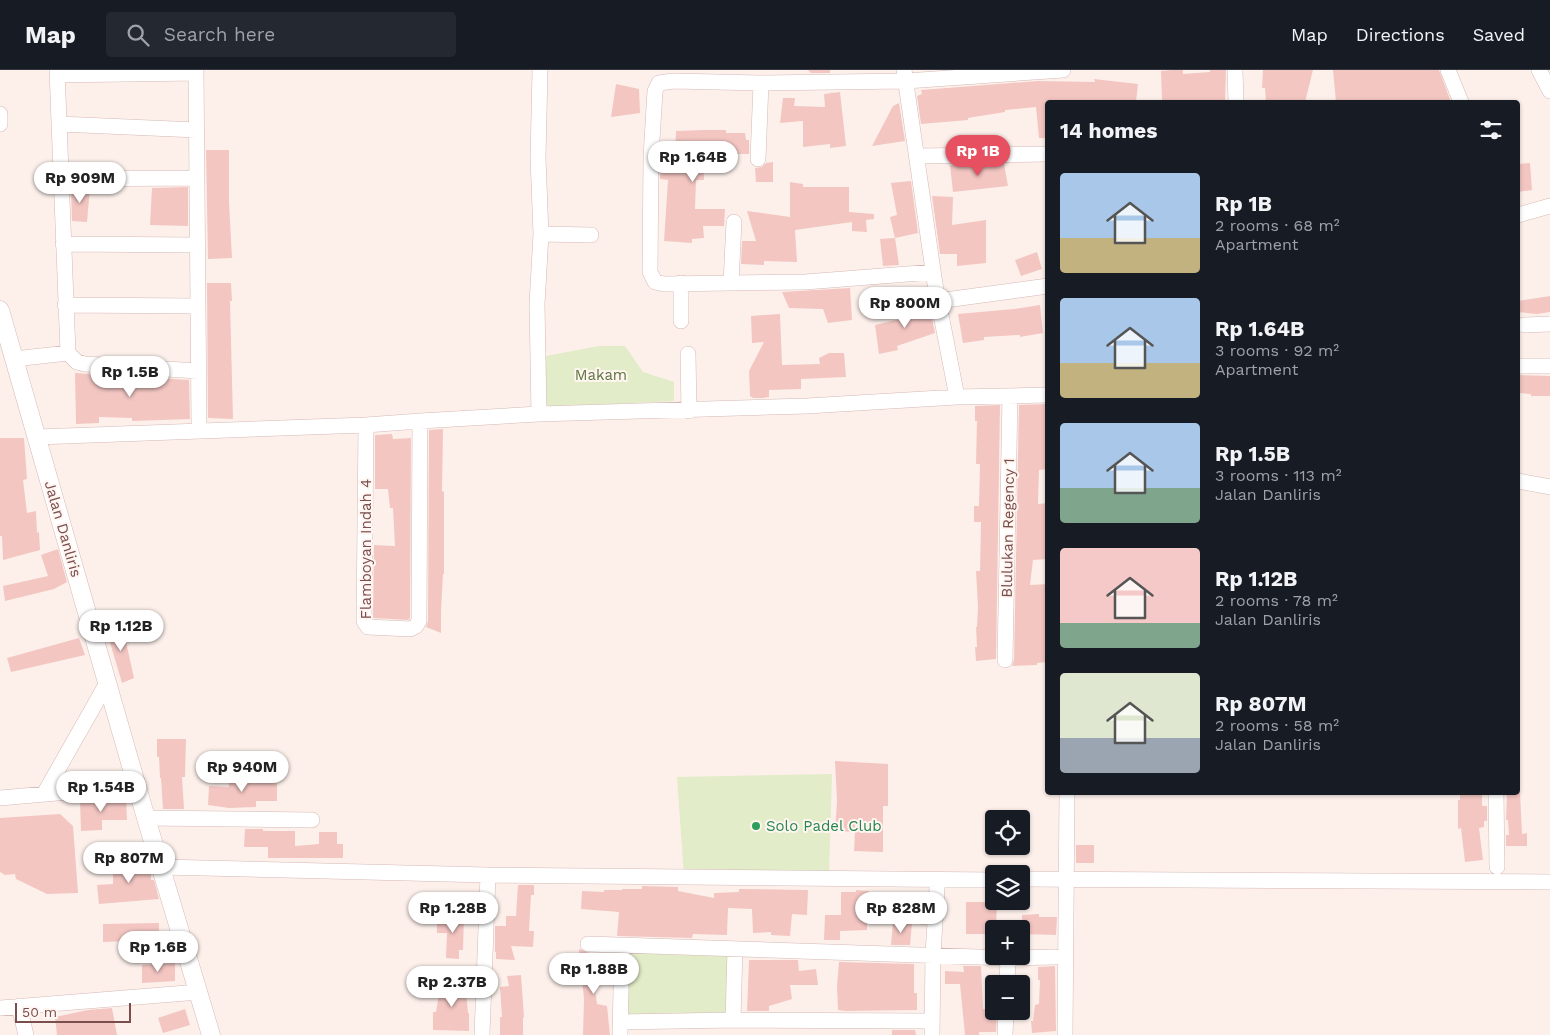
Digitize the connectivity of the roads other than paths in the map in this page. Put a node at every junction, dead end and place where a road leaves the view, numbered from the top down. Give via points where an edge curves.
1 (540, 70) edge
2 (1063, 70) edge
3 (1235, 70) edge
4 (1448, 70) edge
5 (1539, 70) edge
6 (57, 72) edge
7 (196, 72) edge
8 (673, 75) edge
9 (905, 75) edge
10 (761, 83) junction
11 (1550, 91) edge
12 (1236, 100) edge
13 (1460, 100) edge
14 (0, 114) edge
15 (0, 124) edge
16 (59, 124) junction
17 (197, 130) junction
18 (1045, 154) edge
19 (918, 156) junction
20 (758, 159) dead end
21 (197, 178) junction
22 (60, 180) junction
23 (1550, 206) edge
24 (1520, 214) edge
25 (734, 222) dead end
26 (541, 234) junction
27 (591, 235) dead end
28 (63, 244) junction
29 (198, 245) junction
30 (933, 272) junction
31 (681, 283) junction
32 (732, 283) junction
33 (1045, 286) edge
34 (938, 301) junction
35 (65, 305) junction
36 (198, 306) junction
37 (0, 310) edge
38 (681, 321) dead end
39 (1550, 324) edge
40 (1524, 325) dead end
41 (68, 353) junction
42 (688, 354) dead end
43 (14, 359) junction
44 (1520, 366) edge
45 (1550, 366) edge
46 (198, 371) junction
47 (1045, 395) edge
48 (1010, 396) junction
49 (957, 397) junction
50 (689, 411) junction
51 (539, 414) junction
52 (420, 420) junction
53 (198, 423) dead end
54 (366, 425) junction
55 (37, 437) junction
56 (1520, 482) edge
57 (1550, 487) edge
58 (1006, 660) dead end
59 (107, 683) junction
60 (136, 786) junction
61 (44, 794) junction
62 (1067, 795) edge
63 (1496, 795) edge
64 (0, 798) edge
65 (146, 818) junction
66 (312, 820) dead end
67 (161, 867) junction
68 (1497, 867) dead end
69 (488, 875) junction
70 (1067, 879) junction
71 (985, 880) edge
72 (1030, 880) edge
73 (1550, 882) edge
74 (937, 888) dead end
75 (588, 944) dead end
76 (622, 947) junction
77 (734, 949) junction
78 (933, 955) junction
79 (985, 957) edge
80 (1055, 957) dead end
81 (1030, 958) edge
82 (199, 992) junction
83 (19, 1006) junction
84 (0, 1008) edge
85 (733, 1020) junction
86 (1006, 1020) edge
87 (932, 1028) edge
88 (620, 1029) edge
89 (26, 1035) edge
90 (212, 1035) edge
91 (482, 1035) edge
92 (1005, 1035) edge
93 (1065, 1035) edge

1 - 26 street via 538,158
2 - 9 street
3 - 12 street
4 - 13 street
5 - 11 street
6 - 7 street
6 - 16 street
7 - 17 street
8 - 10 street
8 - 31 street via 659,83 655,90 650,272 658,283
9 - 10 street
9 - 19 street
10 - 20 street
14 - 15 street
16 - 17 street
16 - 22 street
17 - 21 street
18 - 19 street
19 - 30 street
21 - 22 street
21 - 29 street
22 - 28 street
23 - 24 street
25 - 32 street
26 - 27 street
26 - 51 street via 537,304
28 - 29 street
28 - 35 street
29 - 36 street
30 - 32 street via 805,282
30 - 34 street
31 - 32 street
31 - 38 street
33 - 34 street
34 - 49 street
35 - 36 street
35 - 41 street
36 - 46 street
37 - 43 street, Jalan Danliris
39 - 40 street
41 - 43 street
41 - 46 street via 84,364
42 - 50 street
43 - 55 street, Jalan Danliris
44 - 45 street
46 - 53 street
47 - 48 street
48 - 49 street
48 - 58 street, Blulukan Regency 1
49 - 50 street
50 - 51 street
51 - 52 street
52 - 54 street
52 - 54 street, Flamboyan Indah 4 via 419,621 410,629 368,628 364,621
54 - 55 street
55 - 59 street, Jalan Danliris
56 - 57 street
59 - 60 street, Jalan Danliris
59 - 61 street
60 - 61 street
60 - 65 street, Jalan Danliris
61 - 64 street
62 - 70 street
63 - 68 street
65 - 66 street
65 - 67 street, Jalan Danliris
67 - 69 street
67 - 82 street, Jalan Danliris
69 - 71 street
69 - 91 street
70 - 72 street
70 - 73 street
70 - 93 street
74 - 78 street
75 - 76 street
76 - 77 street
76 - 88 street
77 - 78 street
77 - 85 street
78 - 79 street
78 - 87 street
80 - 81 street
82 - 83 street
82 - 90 street, Jalan Danliris
83 - 84 street
83 - 89 street
85 - 87 street
85 - 88 street
86 - 92 street

